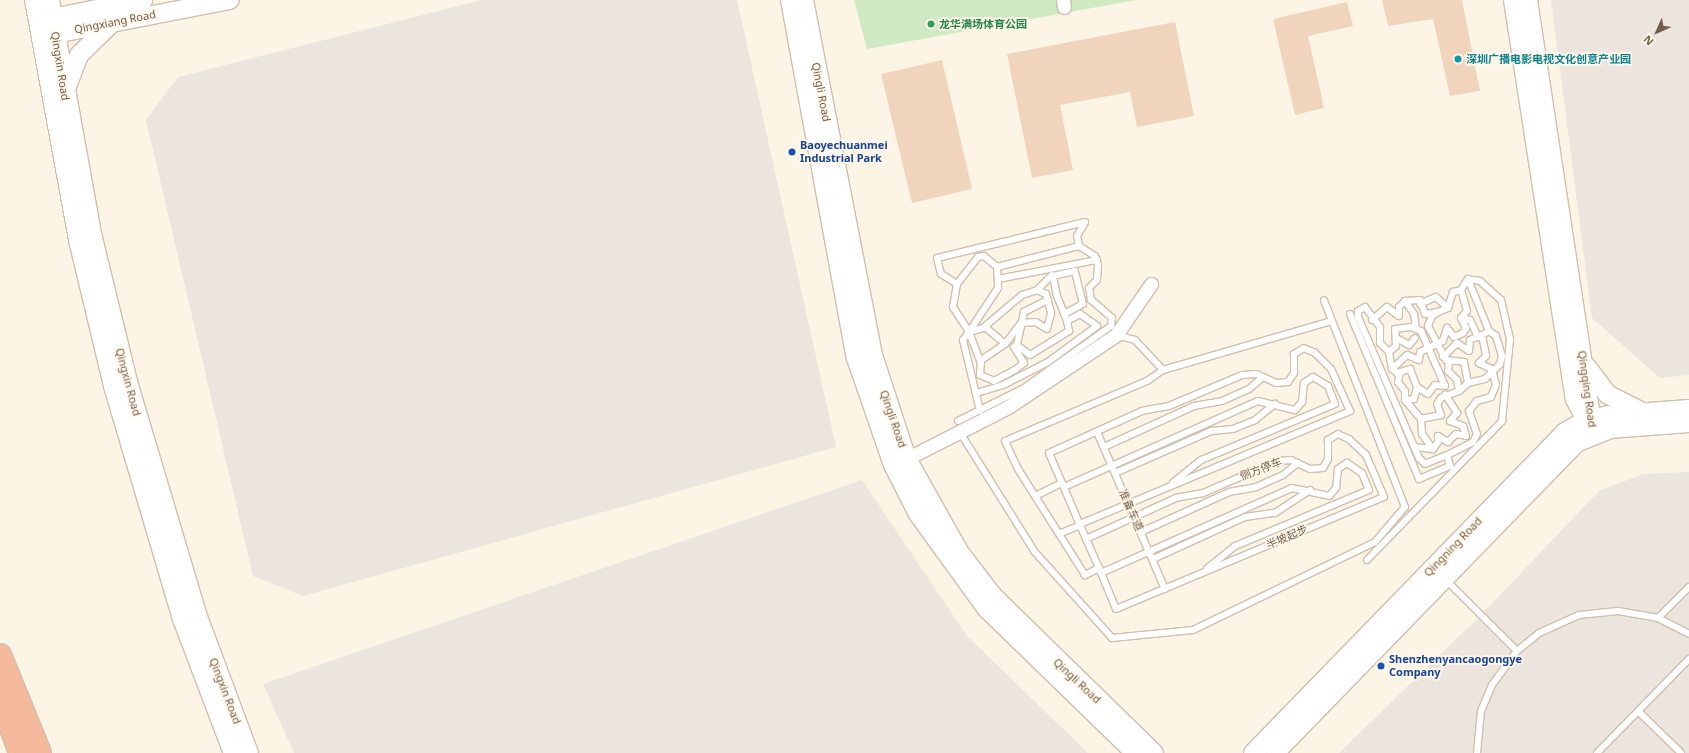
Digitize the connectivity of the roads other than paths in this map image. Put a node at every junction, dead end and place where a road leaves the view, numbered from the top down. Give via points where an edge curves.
1 (34, 0) edge
2 (50, 0) edge
3 (85, 0) edge
4 (143, 0) edge
5 (230, 0) edge
6 (790, 0) edge
7 (804, 0) edge
8 (1513, 0) edge
9 (1528, 0) edge
10 (110, 15) junction
11 (49, 27) junction
12 (65, 100) junction
13 (1079, 246) junction
14 (1097, 260) junction
15 (997, 267) junction
16 (1050, 269) junction
17 (1053, 276) junction
18 (998, 279) junction
19 (1468, 279) junction
20 (957, 284) junction
21 (1151, 284) dead end
22 (1037, 290) junction
23 (1461, 290) junction
24 (1048, 300) junction
25 (1091, 300) junction
26 (1324, 300) dead end
27 (1405, 301) junction
28 (1083, 304) junction
29 (1420, 304) junction
30 (1448, 308) junction
31 (1438, 312) junction
32 (1064, 314) junction
33 (1350, 314) dead end
34 (1461, 318) junction
35 (1372, 320) junction
36 (1067, 321) junction
37 (1332, 321) junction
38 (1020, 323) junction
39 (985, 326) junction
40 (1416, 328) junction
41 (1489, 331) junction
42 (969, 332) junction
43 (1116, 335) junction
44 (1480, 336) junction
45 (1396, 338) junction
46 (1415, 338) dead end
47 (1440, 342) junction
48 (1005, 344) junction
49 (1017, 345) junction
50 (1429, 347) junction
51 (1389, 352) junction
52 (1444, 357) junction
53 (1583, 359) junction
54 (1449, 362) junction
55 (981, 363) junction
56 (1392, 369) junction
57 (1163, 370) junction
58 (1400, 372) junction
59 (1494, 372) junction
60 (1570, 373) junction
61 (1263, 377) junction
62 (1468, 383) junction
63 (1417, 387) junction
64 (1459, 391) junction
65 (976, 393) junction
66 (1445, 394) junction
67 (1405, 400) junction
68 (1275, 404) junction
69 (1689, 409) edge
70 (980, 411) junction
71 (1645, 412) junction
72 (1421, 419) junction
73 (1689, 423) edge
74 (1590, 424) junction
75 (959, 428) junction
76 (1097, 432) junction
77 (1104, 447) junction
78 (1414, 447) junction
79 (1433, 449) junction
80 (1547, 451) junction
81 (1447, 455) junction
82 (900, 462) junction
83 (1370, 462) joint
84 (1298, 463) junction
85 (1112, 466) junction
86 (1115, 474) junction
87 (1063, 485) junction
88 (1169, 487) junction
89 (1310, 490) junction
90 (1035, 496) junction
91 (1128, 504) junction
92 (1134, 517) junction
93 (1080, 524) junction
94 (1141, 532) junction
95 (1059, 534) junction
96 (1086, 540) junction
97 (1149, 551) junction
98 (1152, 559) junction
99 (1367, 560) dead end
100 (1100, 571) junction
101 (1203, 573) junction
102 (1439, 573) junction
103 (1689, 587) edge
104 (1166, 589) junction
105 (1658, 618) junction
106 (1689, 634) edge
107 (1517, 651) junction
108 (0, 655) edge
109 (1689, 659) edge
110 (0, 697) edge
111 (1638, 711) junction
112 (20, 753) edge
113 (40, 753) edge
114 (233, 753) edge
115 (249, 753) edge
116 (1135, 753) edge
117 (1154, 753) edge
118 (1253, 753) edge
119 (1275, 753) edge
120 (1477, 753) edge
121 (1597, 753) edge
122 (1681, 753) edge

1 - 11 street, Qingxin Road
2 - 11 street, Qingxin Road
3 - 10 street
4 - 10 street, Qingxiang Road
5 - 10 street, Qingxiang Road
6 - 82 street, Qingli Road via 856,358
7 - 82 street, Qingli Road via 872,355
8 - 60 street, Qingqing Road
9 - 53 street, Qingqing Road
10 - 11 street, Qingxiang Road
10 - 12 street via 71,69
11 - 12 street, Qingxin Road
11 - 114 street, Qingxin Road via 78,240 113,386 182,619
12 - 115 street, Qingxin Road via 108,304 157,487 197,614
13 - 14 lane
13 - 15 lane
13 - 20 lane via 1077,236 1084,222 937,258 941,274
14 - 16 lane
14 - 25 lane via 1097,280 1090,288
15 - 18 lane
15 - 20 lane via 984,256 978,257
16 - 17 lane
16 - 18 lane
17 - 22 lane
17 - 28 lane via 1075,271
17 - 32 lane
18 - 42 lane via 998,288
19 - 23 lane
19 - 41 lane
19 - 99 lane via 1480,281 1501,300 1510,339 1502,420
20 - 42 lane via 953,307
21 - 43 street
22 - 24 lane via 1046,294
22 - 39 lane via 1022,295
23 - 30 lane via 1453,292
23 - 34 lane via 1467,311
24 - 38 lane via 1024,312
24 - 38 lane via 1052,313 1046,329 1036,322
25 - 28 lane
25 - 70 lane via 1112,318 1111,326 1024,388
26 - 37 lane
27 - 29 lane via 1420,300
27 - 35 lane via 1399,307 1399,316 1387,307
27 - 40 lane via 1414,314
28 - 32 lane
29 - 30 lane via 1436,297
29 - 31 lane via 1426,314
30 - 31 lane
31 - 47 lane via 1432,316 1428,326
32 - 36 lane
33 - 81 lane via 1419,479 1450,466
34 - 44 lane via 1470,320
34 - 47 lane via 1466,328 1463,333 1454,337 1447,328
35 - 51 lane via 1380,326 1380,343
35 - 78 lane via 1365,307 1358,311 1358,318
36 - 49 lane via 1069,331 1030,355
36 - 65 lane via 1080,314 1097,326 1048,362 1004,385
37 - 57 lane
37 - 75 lane via 1405,507 1375,542 1327,568 1193,630 1112,638 1034,551
38 - 48 lane
38 - 49 lane
39 - 42 lane
39 - 48 lane
40 - 45 lane via 1395,329
40 - 50 lane
41 - 44 lane
41 - 59 lane via 1496,336 1502,356
42 - 55 lane
42 - 65 lane via 963,340
43 - 57 lane via 1135,340
43 - 75 street via 1008,407
44 - 52 lane via 1468,344 1469,351 1457,343
44 - 59 lane via 1486,356 1480,363 1489,365
45 - 46 lane via 1409,345
45 - 51 lane via 1396,346
47 - 50 lane
47 - 52 lane
48 - 55 lane
49 - 55 lane via 1014,347 1024,363 994,381 980,375
50 - 56 lane via 1420,352 1419,360 1407,355
50 - 63 lane via 1445,386 1435,385 1428,394
51 - 56 lane
52 - 54 lane
53 - 71 street via 1590,374 1608,394 1630,409
53 - 74 street, Qingqing Road
54 - 62 lane via 1464,362
54 - 64 lane via 1448,371 1457,380
56 - 58 lane
57 - 90 lane via 1147,381 1005,440
58 - 63 lane via 1410,369
58 - 67 lane via 1398,382 1405,391
59 - 62 lane via 1479,382
59 - 81 lane via 1495,392 1477,401 1469,411 1477,434 1473,442
60 - 74 street, Qingqing Road via 1575,399
60 - 80 street via 1564,421
61 - 76 lane via 1242,375 1191,397 1142,412
61 - 77 lane via 1248,389 1222,401 1194,406
61 - 88 lane via 1276,383 1288,382 1294,373 1294,354 1304,348 1315,353 1336,375 1350,411
62 - 64 lane
63 - 67 lane via 1414,399
64 - 66 lane
65 - 70 lane
66 - 72 lane via 1438,404 1441,415
66 - 79 lane via 1457,413 1450,421 1463,426 1466,436 1456,434 1448,442 1438,436 1438,442
67 - 72 lane
68 - 85 lane via 1258,402
68 - 86 lane via 1250,423 1210,431
68 - 88 lane via 1290,410 1299,407 1304,383 1313,377 1323,380 1335,404 1201,460
69 - 71 street, Qingning Road
70 - 75 lane
71 - 74 street, Qingning Road
72 - 79 lane via 1422,434
73 - 74 street, Qingning Road via 1620,428
74 - 80 street, Qingning Road via 1565,432
74 - 102 street, Qingning Road via 1576,443
75 - 82 street
76 - 77 lane, 准备车道
76 - 87 lane via 1049,453
77 - 85 lane, 准备车道
78 - 79 lane
78 - 81 lane via 1425,464
80 - 102 street, Qingning Road
82 - 116 street, Qingli Road via 918,514 986,608
82 - 117 street, Qingli Road via 993,596
83 - 84 lane, 侧方停车 via 1349,438 1338,434 1328,440 1328,459 1323,468 1310,469
83 - 101 lane, 半坡起步 via 1384,497
84 - 92 lane, 侧方停车 via 1277,461 1203,492 1176,498
84 - 94 lane via 1283,475 1256,487 1229,492
85 - 86 lane, 准备车道
85 - 87 lane
86 - 91 lane, 准备车道
87 - 90 lane
87 - 93 lane
88 - 91 lane
89 - 97 lane via 1292,488
89 - 98 lane via 1275,513 1245,517
89 - 101 lane, 半坡起步 via 1329,496 1336,488 1338,469 1347,463 1358,466 1369,490 1235,546
90 - 95 lane
91 - 92 lane, 准备车道
91 - 93 lane
92 - 94 lane, 准备车道
92 - 96 lane, 侧方停车
93 - 95 lane
93 - 96 lane
94 - 97 lane, 准备车道
95 - 100 lane via 1085,575
96 - 100 lane
97 - 98 lane, 准备车道
97 - 100 lane
98 - 104 lane, 准备车道
100 - 104 lane, 半坡起步 via 1116,609
101 - 104 lane, 半坡起步
102 - 107 lane
102 - 118 street, Qingning Road
102 - 119 street, Qingning Road
103 - 105 lane
105 - 106 lane
105 - 107 lane via 1618,611 1580,615 1540,633
107 - 120 lane via 1492,684 1481,711
108 - 113 highway
109 - 111 lane
110 - 112 highway
111 - 121 lane
111 - 122 lane

